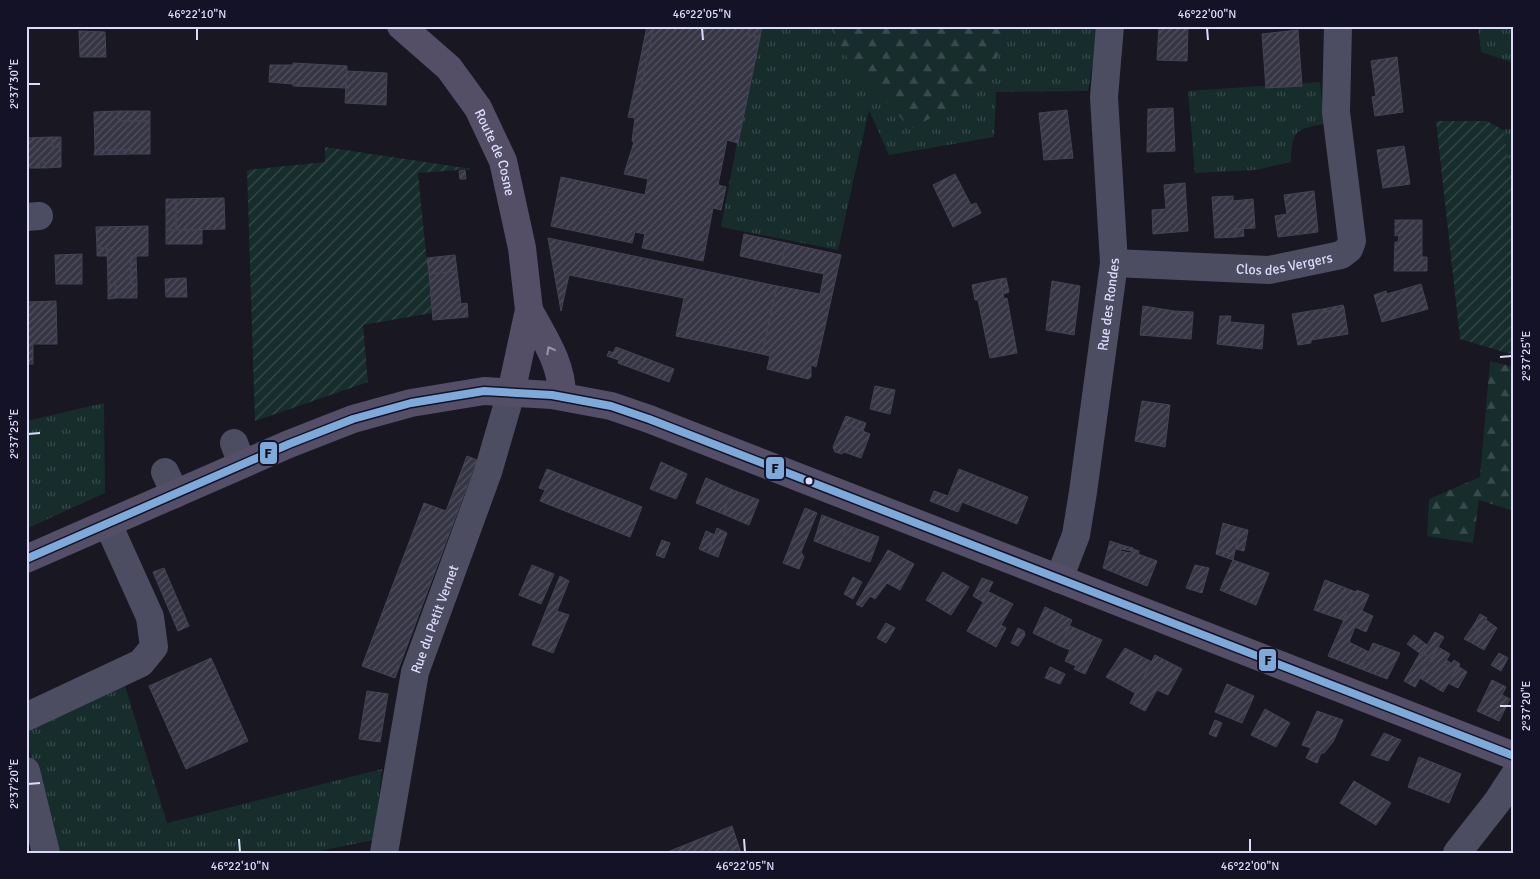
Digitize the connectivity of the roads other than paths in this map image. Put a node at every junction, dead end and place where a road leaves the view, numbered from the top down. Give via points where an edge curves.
1 (400, 26) edge
2 (1110, 26) edge
3 (1338, 26) edge
4 (1114, 263) junction
5 (529, 310) junction
6 (511, 393) junction
7 (562, 396) junction
8 (108, 524) junction
9 (26, 559) edge
10 (1059, 579) junction
11 (26, 717) edge
12 (1514, 756) edge
13 (26, 771) edge
14 (1514, 776) edge
15 (46, 853) edge
16 (384, 853) edge
17 (1457, 853) edge

1 - 5 main road, Route de Cosne via 448,68 478,108 503,160 522,248
2 - 4 street, Rue des Rondes via 1104,97
3 - 4 street, Clos des Vergers via 1336,112 1352,241 1349,249 1341,255 1269,270
4 - 10 street, Rue des Rondes via 1076,535
5 - 6 main road, Route de Cosne
7 -> 5 main road, Route de Cosne via 558,365
6 - 7 main road
6 - 8 main road via 484,391 411,403 238,453 170,483
6 - 16 street, Rue du Petit Vernet via 488,472 415,672
7 - 10 main road via 611,406 649,419
8 - 9 main road
8 - 11 street via 150,617 154,647 141,663
10 - 12 main road
13 - 15 street
14 - 17 street

